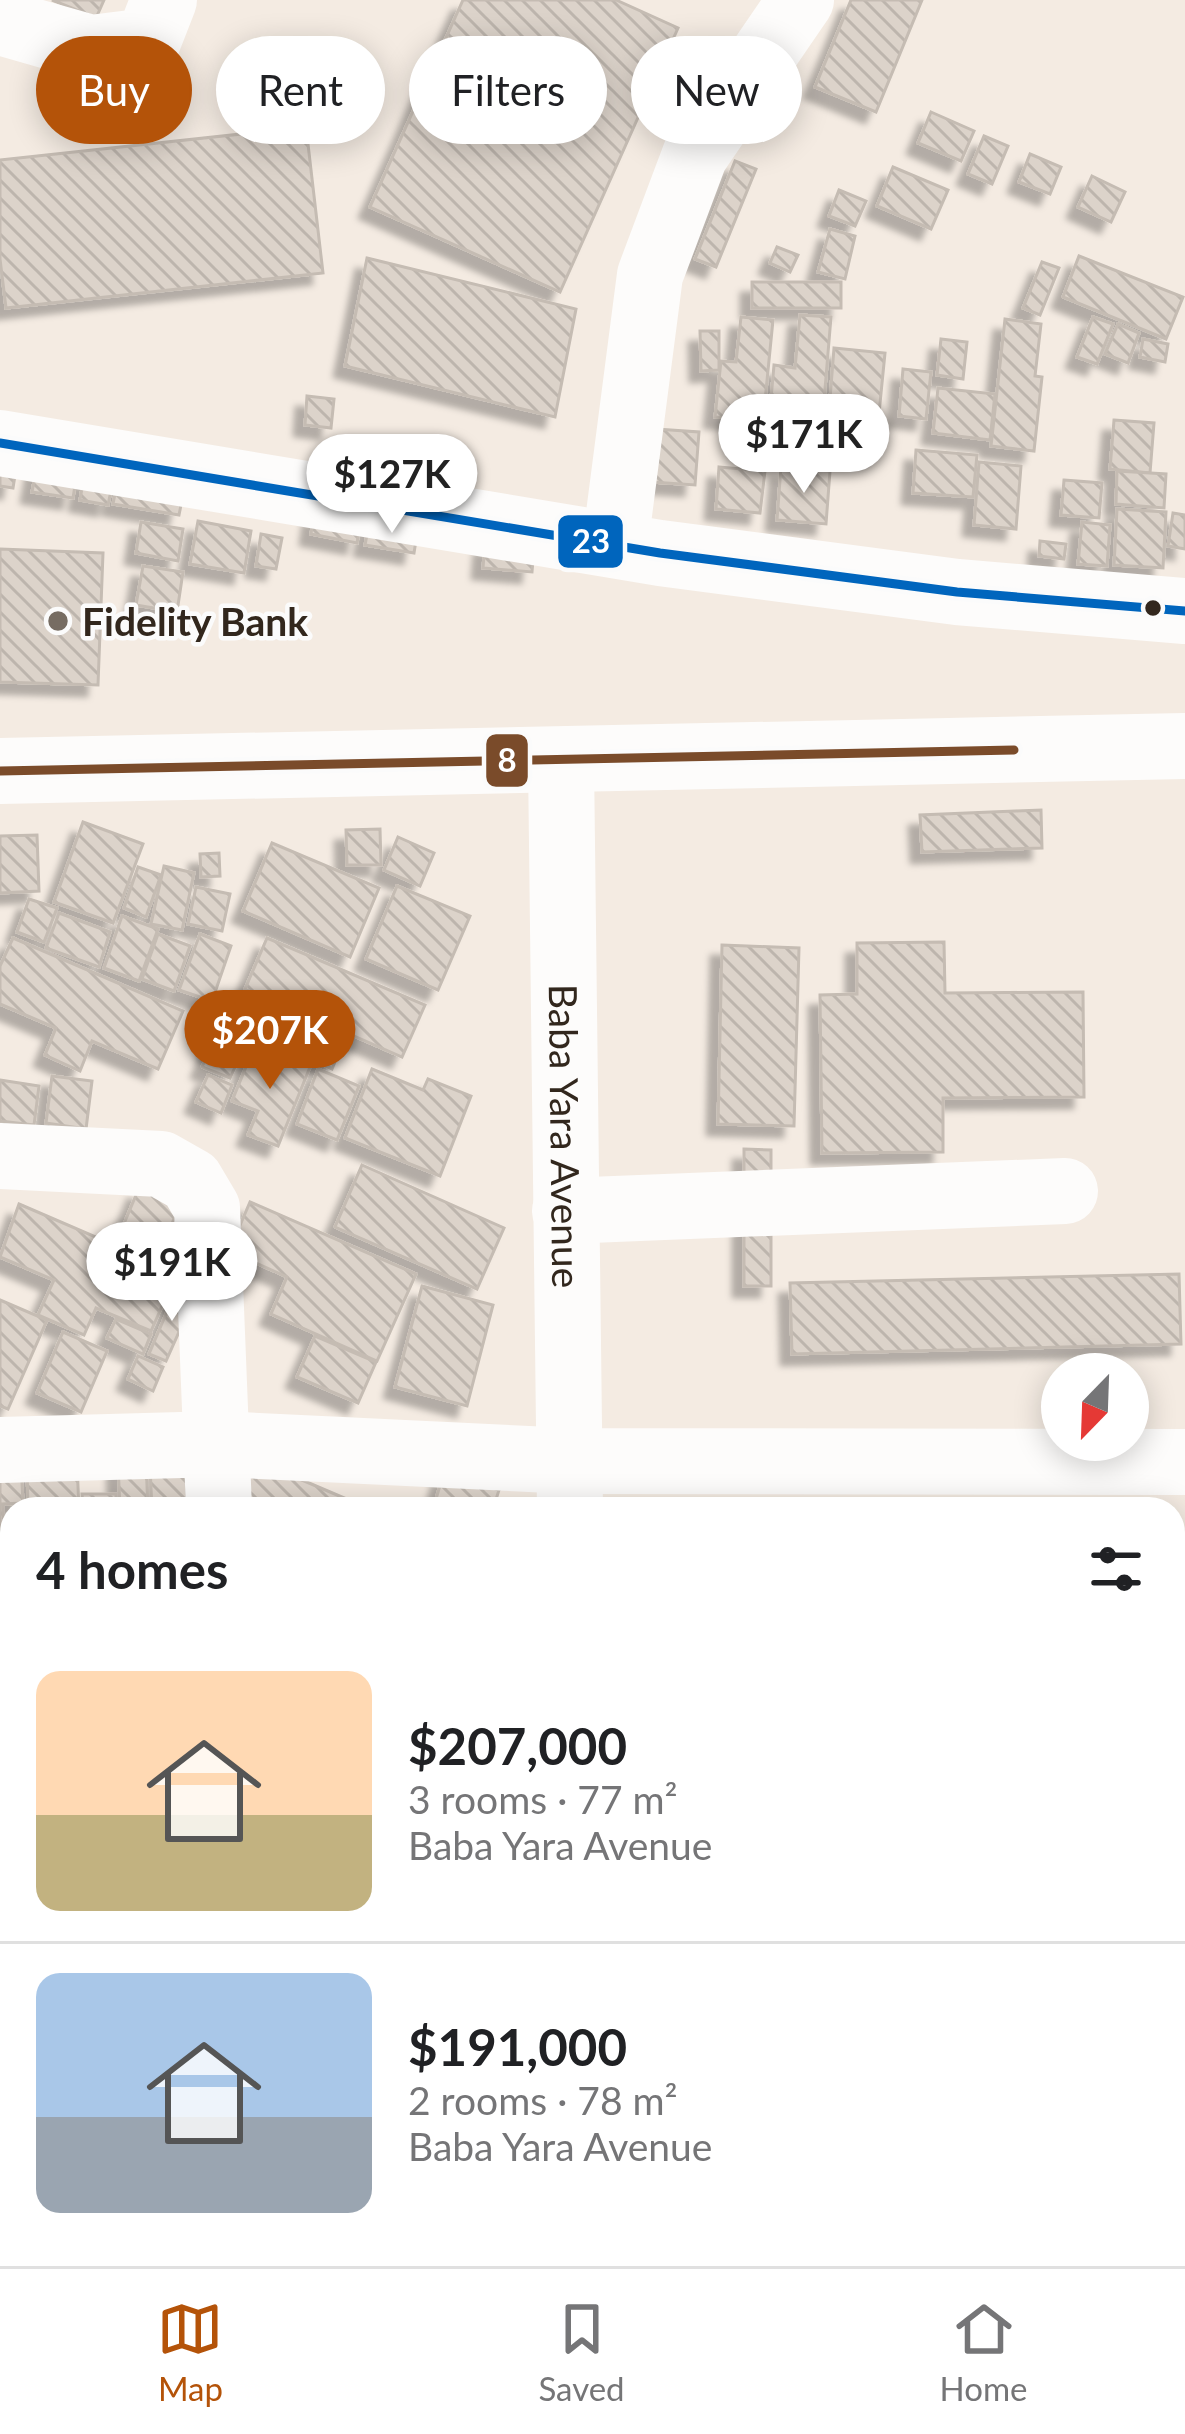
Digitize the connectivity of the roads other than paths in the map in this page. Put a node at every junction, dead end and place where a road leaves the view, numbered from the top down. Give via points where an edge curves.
1 (164, 0) edge
2 (801, 0) edge
3 (0, 22) edge
4 (0, 443) edge
5 (615, 545) junction
6 (1185, 611) edge
7 (1185, 746) edge
8 (561, 761) junction
9 (0, 772) edge
10 (0, 1156) edge
11 (1065, 1191) dead end
12 (565, 1211) junction
13 (218, 1444) junction
14 (0, 1450) edge
15 (1185, 1462) edge
16 (570, 1485) edge
17 (219, 1497) edge

1 - 3 street via 148,41 91,48
2 - 5 street via 695,155 650,275
4 - 5 street
5 - 6 street via 957,592
7 - 8 street
8 - 9 street
8 - 12 street, Baba Yara Avenue
10 - 13 street via 161,1164 191,1181 207,1208
11 - 12 street
12 - 16 street, Baba Yara Avenue
13 - 14 street
13 - 16 street
13 - 17 street
15 - 16 street

